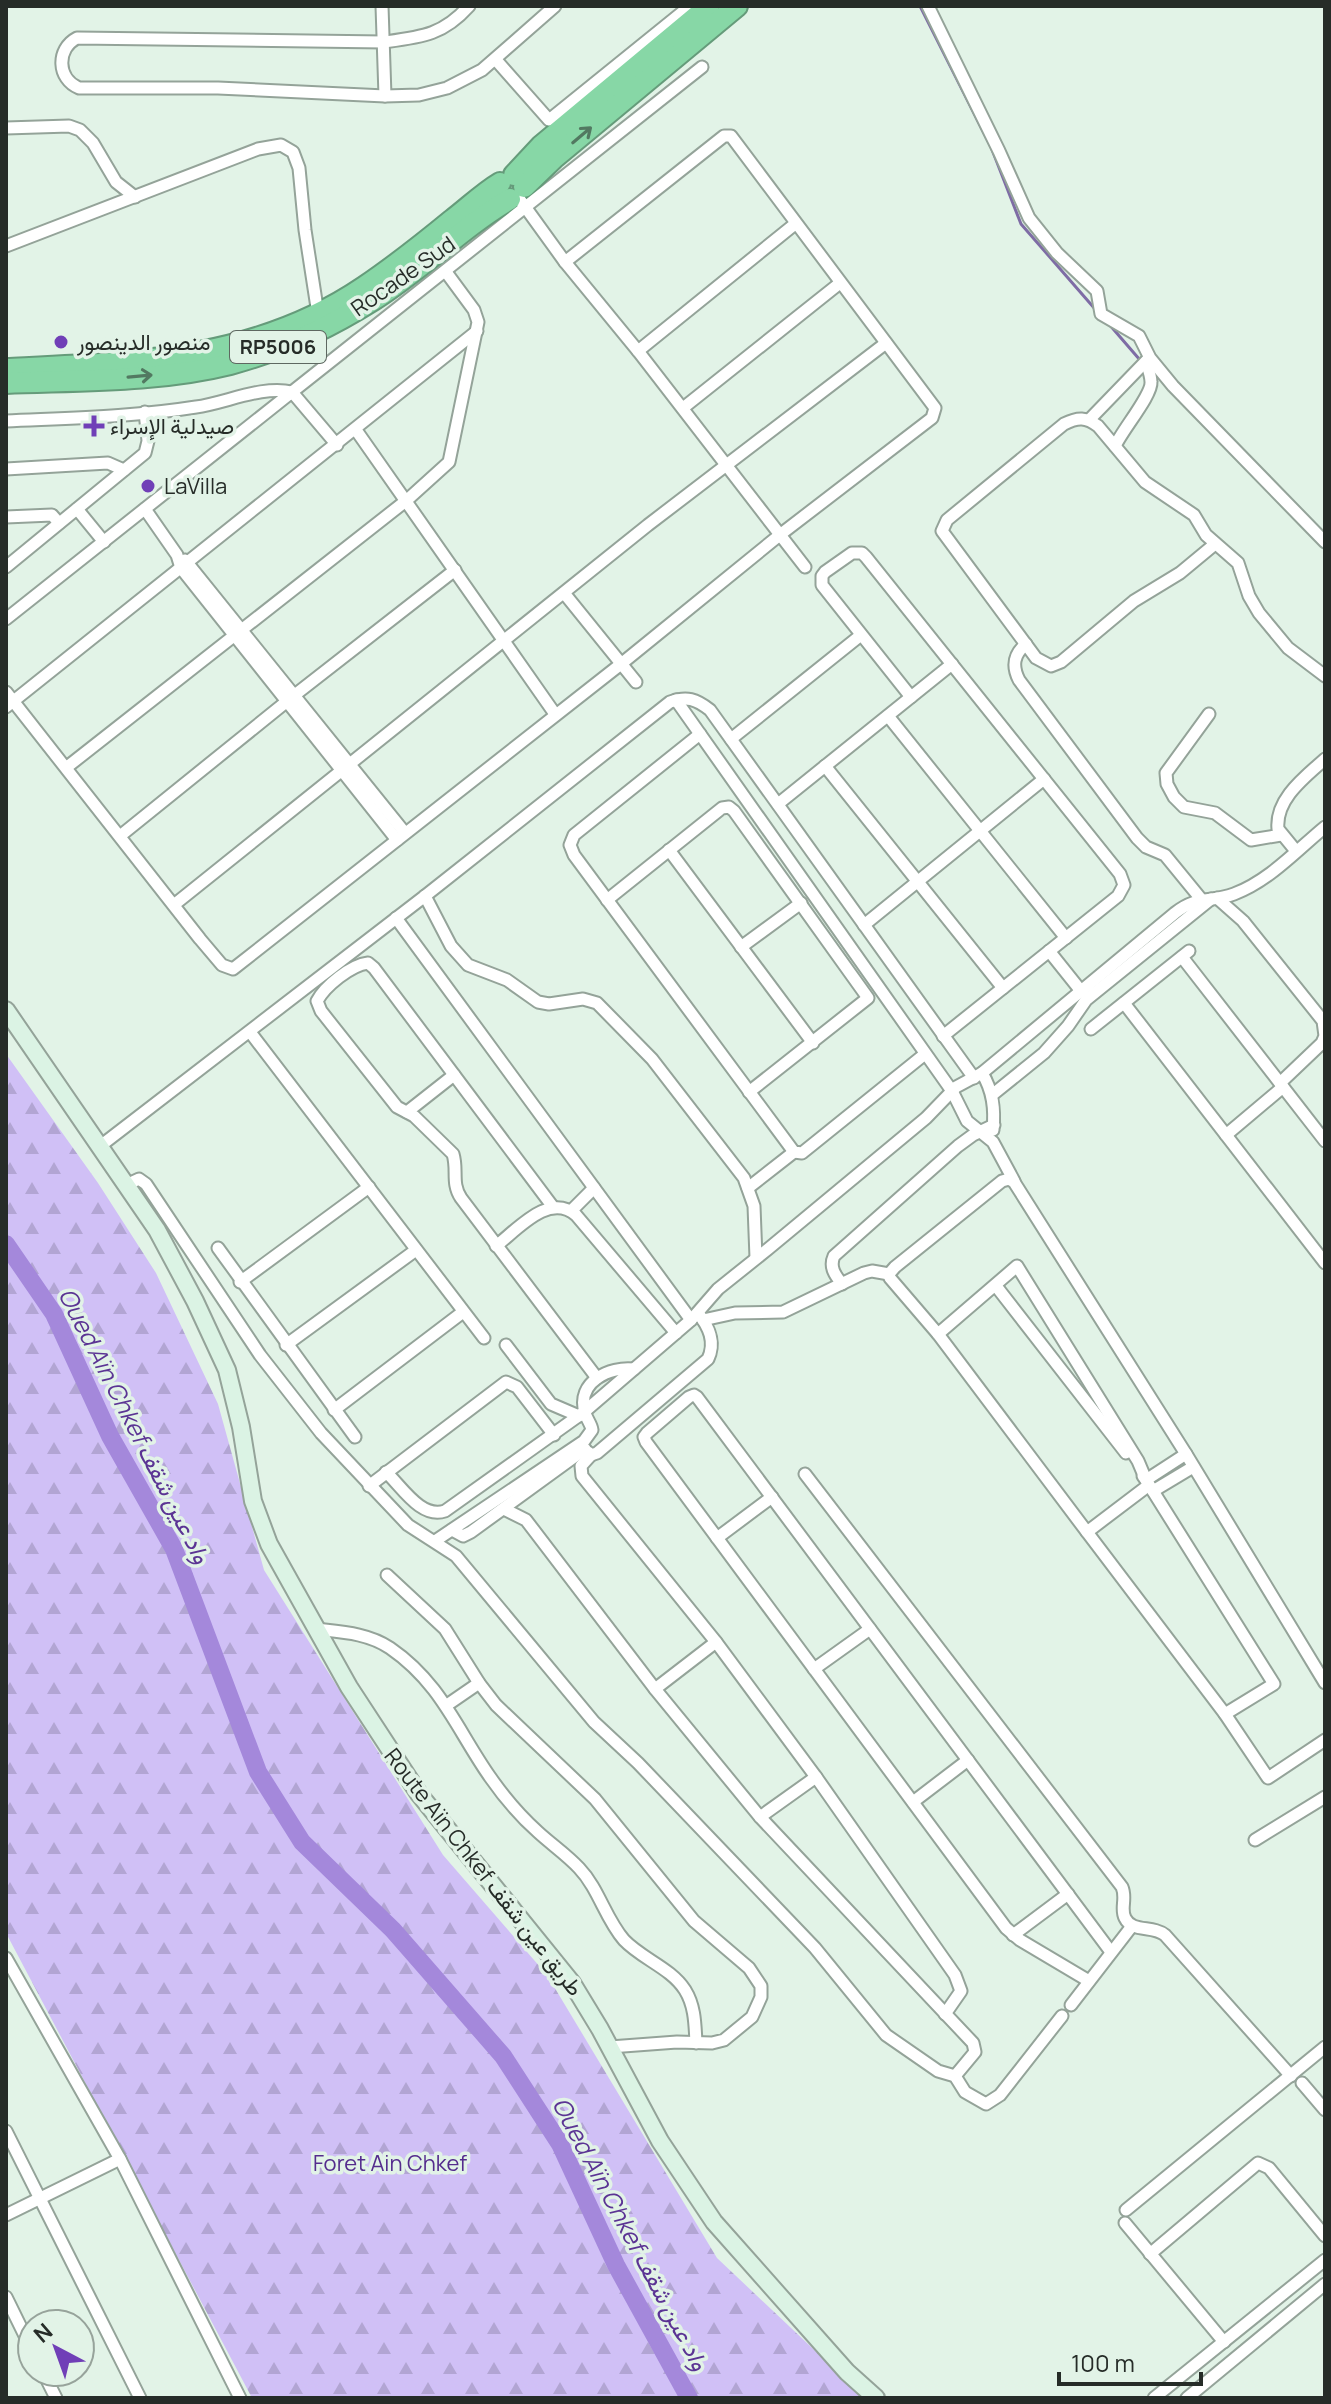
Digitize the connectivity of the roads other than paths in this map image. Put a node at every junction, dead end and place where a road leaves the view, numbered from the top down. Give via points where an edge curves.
1 (382, 6) edge
2 (469, 6) edge
3 (555, 6) edge
4 (690, 6) edge
5 (709, 6) edge
6 (737, 6) edge
7 (928, 6) edge
8 (384, 42) junction
9 (496, 60) junction
10 (702, 67) dead end
11 (385, 96) junction
12 (6, 128) edge
13 (515, 192) junction
14 (135, 197) junction
15 (795, 224) junction
16 (6, 246) edge
17 (565, 262) junction
18 (446, 272) junction
19 (840, 283) junction
20 (318, 314) junction
21 (477, 331) junction
22 (886, 343) junction
23 (638, 351) junction
24 (1148, 360) junction
25 (6, 369) edge
26 (6, 383) edge
27 (292, 392) junction
28 (683, 408) junction
29 (145, 412) junction
30 (1090, 419) junction
31 (6, 421) edge
32 (356, 430) junction
33 (337, 445) junction
34 (1115, 446) junction
35 (726, 465) junction
36 (6, 469) edge
37 (124, 470) junction
38 (407, 500) junction
39 (77, 509) junction
40 (145, 509) junction
41 (6, 517) edge
42 (59, 523) junction
43 (781, 534) junction
44 (104, 542) junction
45 (1325, 542) edge
46 (1215, 544) junction
47 (185, 565) junction
48 (6, 567) edge
49 (805, 567) dead end
50 (455, 570) junction
51 (564, 593) junction
52 (6, 619) edge
53 (239, 632) junction
54 (861, 635) junction
55 (504, 642) junction
56 (1026, 644) junction
57 (621, 664) junction
58 (952, 664) junction
59 (1325, 676) edge
60 (636, 682) dead end
61 (292, 697) junction
62 (911, 697) junction
63 (8, 700) edge
64 (676, 700) junction
65 (555, 714) junction
66 (1209, 714) dead end
67 (888, 716) junction
68 (700, 734) junction
69 (731, 739) junction
70 (1325, 759) edge
71 (346, 766) junction
72 (825, 766) junction
73 (67, 767) junction
74 (1044, 779) junction
75 (778, 804) junction
76 (1325, 827) edge
77 (980, 831) junction
78 (1281, 835) junction
79 (120, 836) junction
80 (401, 837) junction
81 (669, 850) junction
82 (1296, 851) junction
83 (918, 881) junction
84 (425, 896) junction
85 (1210, 898) junction
86 (607, 900) junction
87 (801, 903) junction
88 (175, 904) junction
89 (396, 918) junction
90 (864, 925) junction
91 (1066, 938) junction
92 (741, 947) junction
93 (1049, 951) junction
94 (332, 967) junction
95 (341, 978) junction
96 (1003, 988) junction
97 (1081, 991) junction
98 (1124, 1003) junction
99 (6, 1010) edge
100 (1091, 1029) dead end
101 (250, 1032) junction
102 (943, 1036) junction
103 (813, 1043) junction
104 (925, 1054) junction
105 (454, 1075) junction
106 (978, 1075) junction
107 (1282, 1085) junction
108 (952, 1091) junction
109 (749, 1092) junction
110 (992, 1095) junction
111 (407, 1112) junction
112 (994, 1125) junction
113 (978, 1132) junction
114 (1226, 1135) junction
115 (1325, 1141) edge
116 (993, 1142) junction
117 (99, 1147) junction
118 (794, 1152) junction
119 (1014, 1182) junction
120 (126, 1185) junction
121 (369, 1187) junction
122 (594, 1188) junction
123 (748, 1188) junction
124 (553, 1207) junction
125 (571, 1211) junction
126 (496, 1246) junction
127 (218, 1248) dead end
128 (416, 1250) junction
129 (756, 1258) junction
130 (1325, 1263) edge
131 (889, 1274) junction
132 (240, 1282) junction
133 (842, 1284) junction
134 (996, 1286) junction
135 (463, 1312) junction
136 (697, 1318) junction
137 (676, 1333) junction
138 (938, 1334) junction
139 (484, 1338) dead end
140 (286, 1345) junction
141 (506, 1345) dead end
142 (634, 1369) junction
143 (597, 1378) junction
144 (656, 1404) junction
145 (334, 1410) junction
146 (582, 1414) junction
147 (667, 1416) junction
148 (554, 1435) junction
149 (355, 1437) dead end
150 (586, 1449) junction
151 (1186, 1454) junction
152 (1193, 1467) junction
153 (386, 1472) junction
154 (805, 1474) dead end
155 (1149, 1485) junction
156 (369, 1486) junction
157 (523, 1495) junction
158 (772, 1497) junction
159 (504, 1509) junction
160 (526, 1520) junction
161 (452, 1530) junction
162 (1087, 1532) junction
163 (717, 1538) junction
164 (435, 1541) junction
165 (387, 1575) dead end
166 (315, 1629) junction
167 (870, 1629) junction
168 (716, 1642) junction
169 (814, 1669) junction
170 (479, 1683) junction
171 (1325, 1683) edge
172 (655, 1689) junction
173 (447, 1705) junction
174 (1225, 1714) junction
175 (1325, 1740) edge
176 (968, 1760) junction
177 (816, 1777) junction
178 (1325, 1797) edge
179 (913, 1802) junction
180 (760, 1817) junction
181 (1255, 1840) dead end
182 (1068, 1894) junction
183 (1132, 1926) junction
184 (1013, 1935) junction
185 (1111, 1952) junction
186 (6, 1958) edge
187 (1089, 1981) junction
188 (1071, 2005) dead end
189 (945, 2014) junction
190 (1062, 2016) dead end
191 (696, 2043) junction
192 (610, 2047) junction
193 (1325, 2047) edge
194 (955, 2076) junction
195 (1291, 2076) junction
196 (1302, 2083) dead end
197 (1325, 2110) edge
198 (6, 2131) edge
199 (120, 2159) junction
200 (41, 2197) junction
201 (1126, 2210) dead end
202 (6, 2215) edge
203 (1125, 2223) dead end
204 (1325, 2236) edge
205 (1150, 2254) junction
206 (1325, 2260) edge
207 (1325, 2284) edge
208 (6, 2297) edge
209 (16, 2317) edge
210 (1224, 2342) junction
211 (140, 2398) edge
212 (240, 2398) edge
213 (876, 2398) edge
214 (1154, 2398) edge
215 (1187, 2398) edge

1 - 8 street
2 - 8 street via 448,27
3 - 9 street
4 - 9 street via 549,120
5 - 13 highway, Rocade Sud / RP5006 via 541,146
13 -> 6 highway, Rocade Sud / RP5006
7 - 24 street via 1029,218 1097,291 1101,314 1139,336
8 - 11 street
8 - 11 street via 88,37 67,43 62,52 63,77 79,88
9 - 11 street via 447,88
10 - 13 street
12 - 14 street via 80,130 116,182
13 - 17 street
13 - 18 street
13 - 20 highway, Rocade Sud / RP5006
26 -> 13 highway, Rocade Sud / RP5006 via 164,374 229,364 265,352 373,300
14 - 16 street
14 - 20 street via 272,145 287,147 299,168
15 - 17 street via 735,140 724,136
15 - 19 street
15 - 23 street
17 - 23 street
18 - 21 street via 477,314
18 - 27 street
19 - 22 street
19 - 28 street
20 - 25 highway, Rocade Sud / RP5006 via 231,347 197,353
21 - 32 street
21 - 38 street via 449,462
22 - 35 street
22 - 43 street via 935,413
23 - 28 street
24 - 30 street
24 - 34 street via 1150,392
24 - 45 street
27 - 29 street via 275,390
27 - 33 street
27 - 40 street
28 - 35 street
29 - 31 street
29 - 37 street via 145,453
30 - 34 street
30 - 56 street via 1064,424 943,526 945,537
32 - 33 street
32 - 38 street
33 - 47 street
34 - 46 street via 1145,482 1194,515
35 - 43 street
35 - 51 street
36 - 37 street via 108,463
37 - 39 street
38 - 50 street
38 - 53 street
39 - 42 street
39 - 44 street
40 - 44 street
40 - 47 street
41 - 42 street via 52,515
42 - 48 street
43 - 49 street
43 - 57 street
44 - 52 street
46 - 56 street via 1056,664 1041,662
46 - 59 street via 1238,563 1249,596 1281,640
47 - 53 street
47 - 63 street
50 - 55 street
50 - 61 street
51 - 55 street
51 - 57 street
53 - 61 street
53 - 73 street
54 - 58 street via 821,581 825,572 857,552
54 - 62 street
54 - 69 street
55 - 65 street
55 - 71 street
56 - 85 street via 1014,662 1019,680 1137,838 1165,855
57 - 60 street
57 - 65 street
58 - 62 street
58 - 74 street
61 - 71 street
61 - 79 street
62 - 67 street
63 - 73 street
64 - 68 street
64 - 69 street via 699,702
64 - 84 street
65 - 80 street
66 - 78 street via 1166,773 1174,797 1190,810 1215,813 1251,840
67 - 72 street
67 - 77 street
68 - 86 street via 571,840 571,851
68 - 104 street
69 - 75 street
70 - 78 street via 1286,799 1277,823
71 - 80 street
71 - 88 street
72 - 75 street
72 - 83 street
73 - 79 street
74 - 77 street
74 - 91 street via 1124,885 1118,896
75 - 90 street
76 - 82 street
77 - 83 street
77 - 91 street
78 - 82 street
79 - 88 street
80 - 88 street via 233,969 222,965
81 - 86 street
81 - 87 street via 729,807
81 - 92 street
82 - 85 street via 1252,885
83 - 90 street
83 - 96 street
84 - 89 street
84 - 123 street via 451,946 468,965 507,980 538,1002 583,999 602,1008 652,1059
85 - 97 street via 1175,913
85 - 107 street via 1243,921 1323,1021 1322,1043
85 - 110 street via 1086,1000 1044,1053
86 - 109 street
87 - 92 street
87 - 103 street via 868,998
89 - 94 street
89 - 122 street
90 - 102 street
91 - 93 street
92 - 103 street
93 - 96 street
93 - 97 street
94 - 95 street
94 - 101 street
95 - 105 street via 361,964 374,968
95 - 111 street via 319,997 318,1005 397,1107
96 - 102 street
97 - 106 street
98 - 100 street
98 - 107 street via 1186,954
98 - 114 street
99 - 117 street, Route Aïn Chkef طريق عين شقف
101 - 117 street
101 - 121 street
102 - 106 street
103 - 109 street
104 - 108 street
104 - 118 street via 802,1153
105 - 111 street
105 - 124 street
106 - 108 street
106 - 110 street
107 - 114 street
107 - 115 street
108 - 113 street
108 - 129 street
109 - 118 street
110 - 112 street
111 - 126 street via 453,1154 456,1191
112 - 113 street
112 - 116 street
113 - 116 street
113 - 133 street via 834,1256 833,1272
114 - 130 street
116 - 119 street
117 - 120 street, Route Aïn Chkef طريق عين شقف
118 - 123 street
119 - 131 street via 1002,1181
119 - 151 street
120 - 156 street via 139,1179 146,1184 283,1386
120 - 166 street, Route Aïn Chkef طريق عين شقف via 157,1230 227,1370 253,1501 274,1555
121 - 128 street
121 - 132 street
122 - 125 street
122 - 136 street
123 - 129 street
124 - 125 street
124 - 126 street
125 - 137 street
126 - 143 street
127 - 132 street
128 - 135 street
128 - 140 street
129 - 136 street via 718,1289
131 - 133 street via 872,1271
131 - 138 street
132 - 140 street
133 - 136 street via 783,1312
134 - 138 street
134 - 155 street
134 - 155 street via 1017,1266
135 - 139 street
135 - 145 street
136 - 137 street
136 - 144 street via 713,1346 708,1359
137 - 142 street
138 - 162 street
140 - 145 street
141 - 146 street via 551,1404
142 - 143 street via 612,1369
142 - 146 street
143 - 146 street
144 - 147 street
144 - 150 street
145 - 149 street
146 - 148 street
146 - 150 street via 592,1430
147 - 158 street via 696,1396
147 - 163 street via 645,1440
148 - 153 street via 440,1513 426,1511
148 - 153 street via 517,1387 506,1382
150 - 157 street
150 - 161 street
150 - 168 street via 582,1476
151 - 152 street
151 - 155 street
152 - 155 street
152 - 171 street
153 - 156 street
154 - 183 street via 1122,1887 1123,1912
155 - 162 street
155 - 174 street via 1274,1684
156 - 164 street via 408,1525
157 - 159 street
157 - 160 street
158 - 163 street
158 - 167 street
159 - 160 street
159 - 161 street via 466,1535
160 - 172 street
161 - 164 street
162 - 174 street
163 - 169 street
164 - 194 street via 460,1559 594,1722 815,1948 886,2035 938,2071
165 - 170 street via 445,1629
166 - 173 street via 372,1637 413,1668
166 - 192 street, Route Aïn Chkef طريق عين شقف via 405,1776 556,1962
167 - 169 street
167 - 176 street
168 - 172 street
168 - 177 street
169 - 179 street
170 - 173 street
170 - 191 street via 517,1727 595,1799 694,1921 757,1976 761,1997 752,2017 724,2040
172 - 180 street
173 - 191 street via 499,1788 588,1879 624,1939 686,1992 695,2015
174 - 175 street via 1268,1778
176 - 179 street
176 - 182 street
177 - 180 street
177 - 189 street via 955,1975 961,1991
178 - 181 street
179 - 184 street
180 - 189 street
182 - 184 street
182 - 185 street
183 - 185 street
183 - 195 street via 1165,1935
184 - 187 street
185 - 187 street
186 - 199 street
187 - 188 street
189 - 194 street via 975,2047
190 - 194 street via 994,2102 974,2099
191 - 192 street
192 - 213 street, Route Aïn Chkef طريق عين شقف via 660,2141 714,2222
193 - 195 street
195 - 201 street
196 - 197 street
198 - 200 street
199 - 200 street
199 - 212 street
200 - 202 street
200 - 211 street
203 - 205 street
204 - 205 street via 1269,2168 1258,2163
205 - 210 street
206 - 210 street
207 - 215 street
208 - 209 street
210 - 214 street

